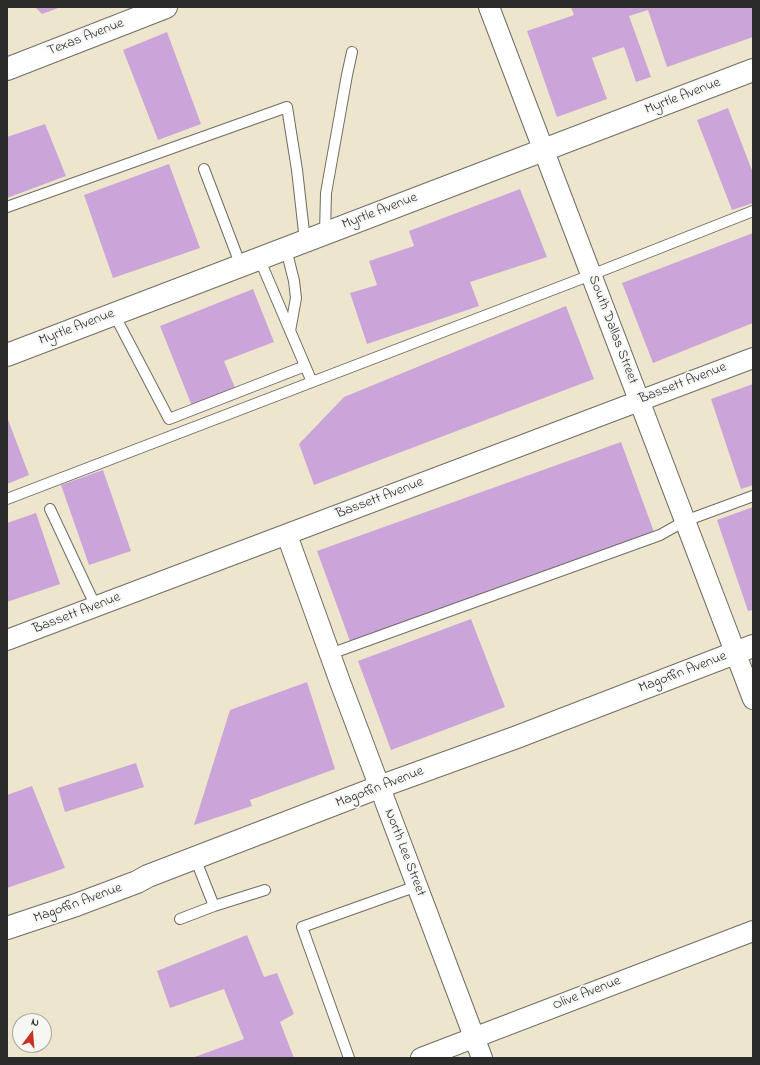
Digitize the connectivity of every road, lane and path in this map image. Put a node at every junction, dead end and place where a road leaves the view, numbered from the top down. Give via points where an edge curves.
1 (166, 7) edge
2 (489, 7) edge
3 (352, 52) dead end
4 (7, 69) edge
5 (753, 70) edge
6 (543, 150) junction
7 (204, 169) dead end
8 (7, 207) edge
9 (753, 211) edge
10 (305, 241) junction
11 (250, 262) junction
12 (591, 275) junction
13 (114, 314) junction
14 (290, 330) junction
15 (7, 355) edge
16 (753, 358) edge
17 (305, 366) junction
18 (312, 382) junction
19 (640, 401) junction
20 (753, 496) edge
21 (7, 499) edge
22 (50, 509) dead end
23 (686, 521) junction
24 (287, 535) junction
25 (96, 607) junction
26 (7, 640) edge
27 (744, 649) edge
28 (330, 654) junction
29 (753, 699) edge
30 (379, 787) junction
31 (195, 858) junction
32 (417, 886) junction
33 (265, 890) dead end
34 (214, 906) junction
35 (180, 919) dead end
36 (7, 928) edge
37 (753, 931) edge
38 (474, 1038) junction
39 (349, 1058) edge
40 (421, 1058) edge
41 (482, 1058) edge

1 - 4 street, Texas Avenue
2 - 6 street, South Dallas Street
3 - 10 lane via 326,193
5 - 6 street, Myrtle Avenue
6 - 10 street, Myrtle Avenue
6 - 12 street, South Dallas Street
7 - 11 lane
8 - 10 lane via 287,107
9 - 12 lane
10 - 11 street, Myrtle Avenue
10 - 14 lane via 294,281 296,298
11 - 13 street, Myrtle Avenue
11 - 14 lane
12 - 18 lane
12 - 19 street, South Dallas Street
13 - 15 street, Myrtle Avenue
13 - 17 lane via 169,419
14 - 17 lane
16 - 19 street, Bassett Avenue
17 - 18 lane
18 - 21 lane
19 - 23 street, South Dallas Street
19 - 24 street, Bassett Avenue
20 - 23 lane
22 - 25 lane
23 - 27 street, South Dallas Street
23 - 28 lane via 660,535
24 - 25 street, Bassett Avenue
24 - 28 street, North Lee Street
25 - 26 street, Bassett Avenue
27 - 29 street, South Dallas Street
27 - 30 street, Magoffin Avenue via 518,737
28 - 30 street, North Lee Street
30 - 31 street, Magoffin Avenue
30 - 32 street, North Lee Street
31 - 34 lane
31 - 36 street, Magoffin Avenue via 83,903
32 - 38 street, North Lee Street
32 - 39 lane via 302,927
33 - 34 lane
34 - 35 lane
37 - 38 street, Olive Avenue
38 - 40 street, Olive Avenue
38 - 41 street, North Lee Street

